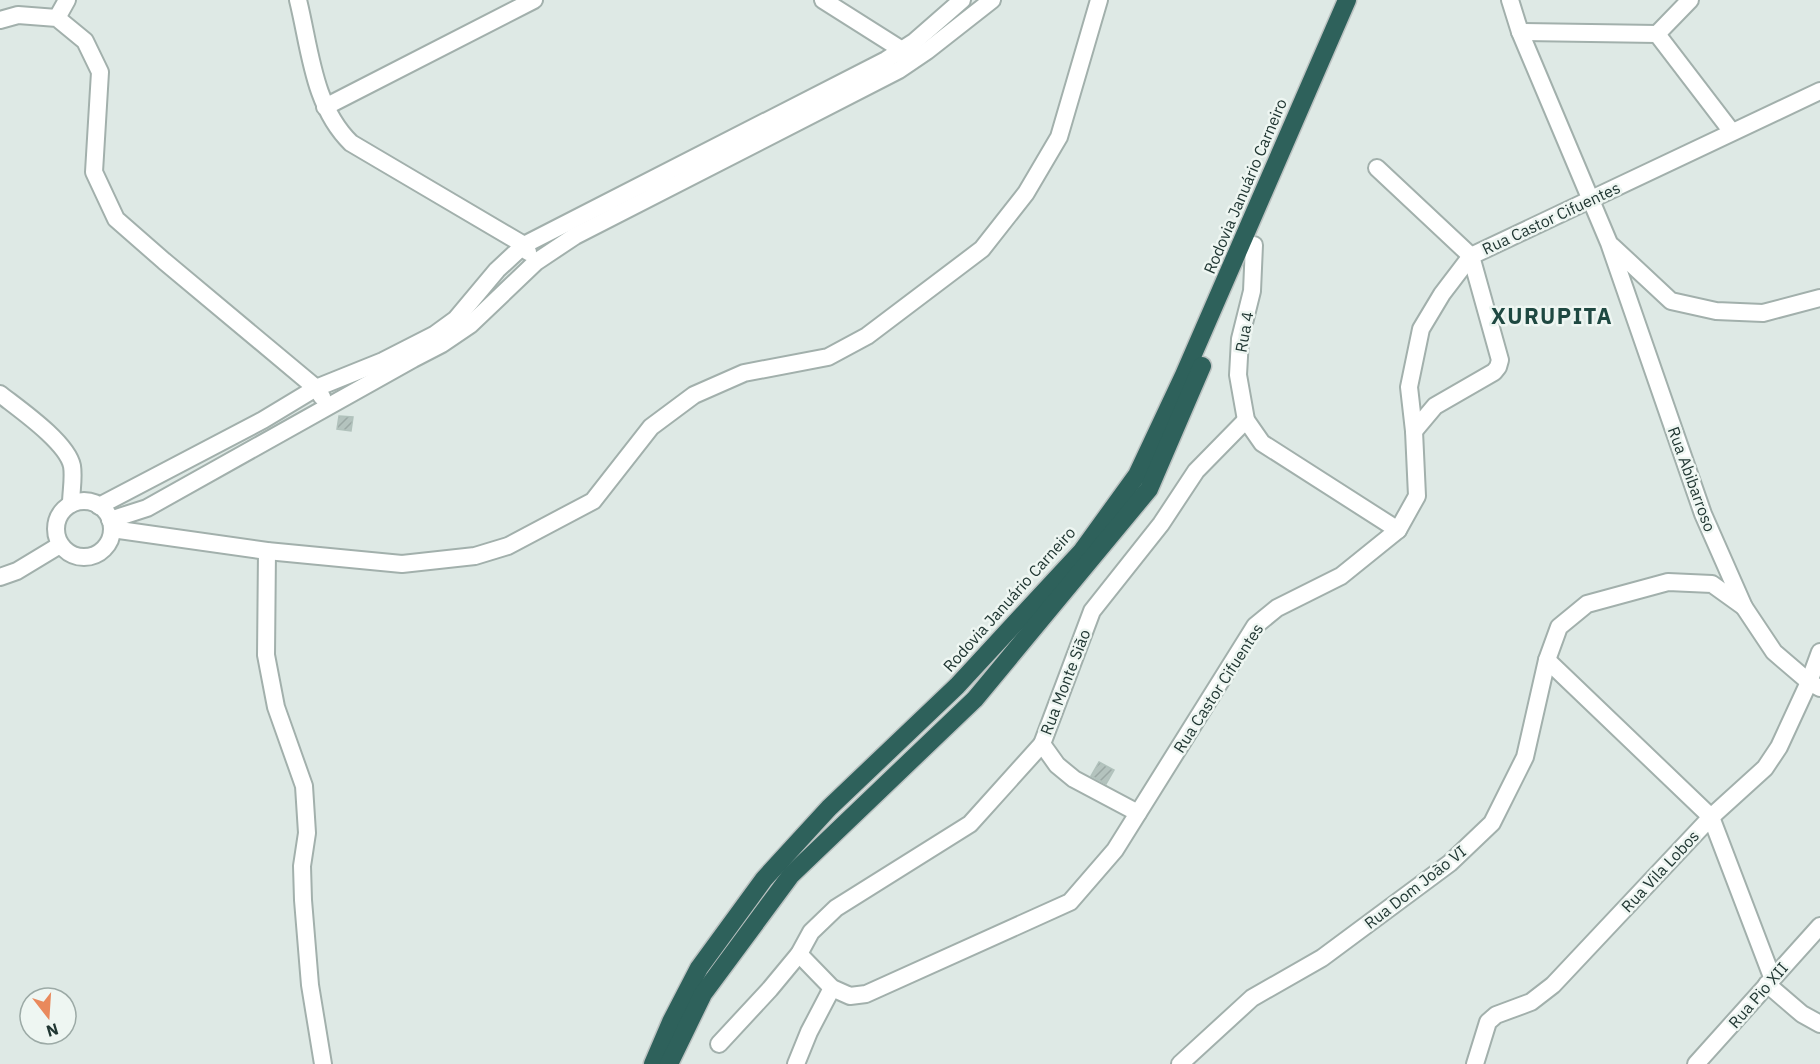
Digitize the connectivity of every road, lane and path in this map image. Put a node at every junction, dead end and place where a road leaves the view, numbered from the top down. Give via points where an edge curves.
1 (67, 0) edge
2 (298, 0) edge
3 (534, 0) edge
4 (823, 0) edge
5 (962, 0) edge
6 (992, 0) edge
7 (1100, 0) edge
8 (1347, 0) edge
9 (1361, 0) edge
10 (1510, 0) edge
11 (1690, 0) edge
12 (57, 18) junction
13 (0, 20) edge
14 (1520, 32) junction
15 (1657, 34) junction
16 (904, 57) junction
17 (1820, 91) edge
18 (325, 107) junction
19 (1732, 132) junction
20 (1377, 168) dead end
21 (1590, 199) junction
22 (1609, 243) junction
23 (524, 245) junction
24 (1254, 245) junction
25 (1471, 256) junction
26 (536, 262) junction
27 (1820, 298) edge
28 (316, 388) junction
29 (0, 393) edge
30 (329, 407) junction
31 (1246, 420) junction
32 (1414, 431) junction
33 (71, 504) junction
34 (99, 506) junction
35 (111, 525) junction
36 (1398, 530) junction
37 (60, 545) junction
38 (267, 551) junction
39 (0, 577) edge
40 (1744, 607) junction
41 (1820, 652) edge
42 (1547, 660) junction
43 (1814, 685) edge
44 (1042, 744) junction
45 (1138, 813) junction
46 (1711, 817) junction
47 (1820, 926) edge
48 (800, 954) junction
49 (1770, 981) junction
50 (832, 988) junction
51 (1820, 1024) edge
52 (719, 1044) dead end
53 (323, 1064) edge
54 (653, 1064) edge
55 (669, 1064) edge
56 (796, 1064) edge
57 (1180, 1064) edge
58 (1475, 1064) edge
59 (1696, 1064) edge

1 - 12 street
2 - 18 street
3 - 18 street
4 - 16 street
5 - 16 street via 914,42
6 - 16 street via 927,51
7 - 38 street via 1059,137 1026,193 982,249 867,336 828,357 744,373 694,395 651,427 593,501 508,546 475,556 402,564
8 - 54 highway, Rodovia Januário Carneiro via 1137,475 1082,551 957,686 829,808 764,879 699,968
9 - 24 highway, Rodovia Januário Carneiro
10 - 14 street, Rua Abibarroso
11 - 15 street
12 - 13 street via 18,15
12 - 28 street via 84,41 100,72 94,172 116,219
14 - 15 street
14 - 21 street, Rua Abibarroso
15 - 19 street
16 - 23 street via 886,60
16 - 26 street via 799,122 575,236
17 - 19 street, Rua Castor Cifuentes
18 - 23 street via 338,130 351,142
19 - 21 street, Rua Castor Cifuentes
20 - 25 street
21 - 22 street, Rua Abibarroso
21 - 25 street, Rua Castor Cifuentes
22 - 27 street via 1671,301 1716,311 1763,314
22 - 40 street, Rua Abibarroso via 1703,514
23 - 26 street
23 - 28 street via 497,270 456,320 383,361
24 - 31 street, Rua 4 via 1252,291 1240,339 1238,375
24 - 55 highway, Rodovia Januário Carneiro via 1149,489 975,699 791,875 703,994
25 - 32 street, Rua Castor Cifuentes via 1421,328 1409,387
25 - 32 street via 1500,360 1498,367 1435,406
26 - 30 street via 470,325
28 - 30 street
28 - 34 street
29 - 33 street via 67,452 72,467
30 - 35 street
31 - 36 street via 1262,444
31 - 44 street, Rua Monte Sião via 1197,471 1092,611
32 - 36 street, Rua Castor Cifuentes via 1417,496
33 - 34 street via 81,501
33 - 37 street via 63,510 55,527
34 - 35 street
35 - 37 street via 106,546 92,556 74,556
35 - 38 street
36 - 45 street, Rua Castor Cifuentes via 1341,576 1277,608 1254,626
37 - 39 street
38 - 53 street via 266,655 276,707 304,786 307,833 302,866 303,900 310,985
40 - 42 street, Rua Dom João VI via 1712,584 1668,582 1587,604 1559,627
40 - 43 street, Rua Abibarroso via 1774,652
41 - 43 street, Rua Vila Lobos
42 - 46 street
42 - 57 street, Rua Dom João VI via 1525,757 1492,822 1450,863 1322,958 1252,998
43 - 46 street, Rua Vila Lobos via 1765,768
44 - 45 street via 1057,765 1074,779
44 - 48 street, Rua Monte Sião via 970,824 836,908 811,932
45 - 50 street, Rua Castor Cifuentes via 1115,850 1070,902 866,994 850,996
46 - 49 street
46 - 58 street, Rua Vila Lobos via 1553,985 1531,1002 1488,1022
47 - 49 street, Rua Pio XII
48 - 50 street
48 - 52 street, Rua Monte Sião
49 - 51 street via 1802,1014
49 - 59 street, Rua Pio XII
50 - 56 street

